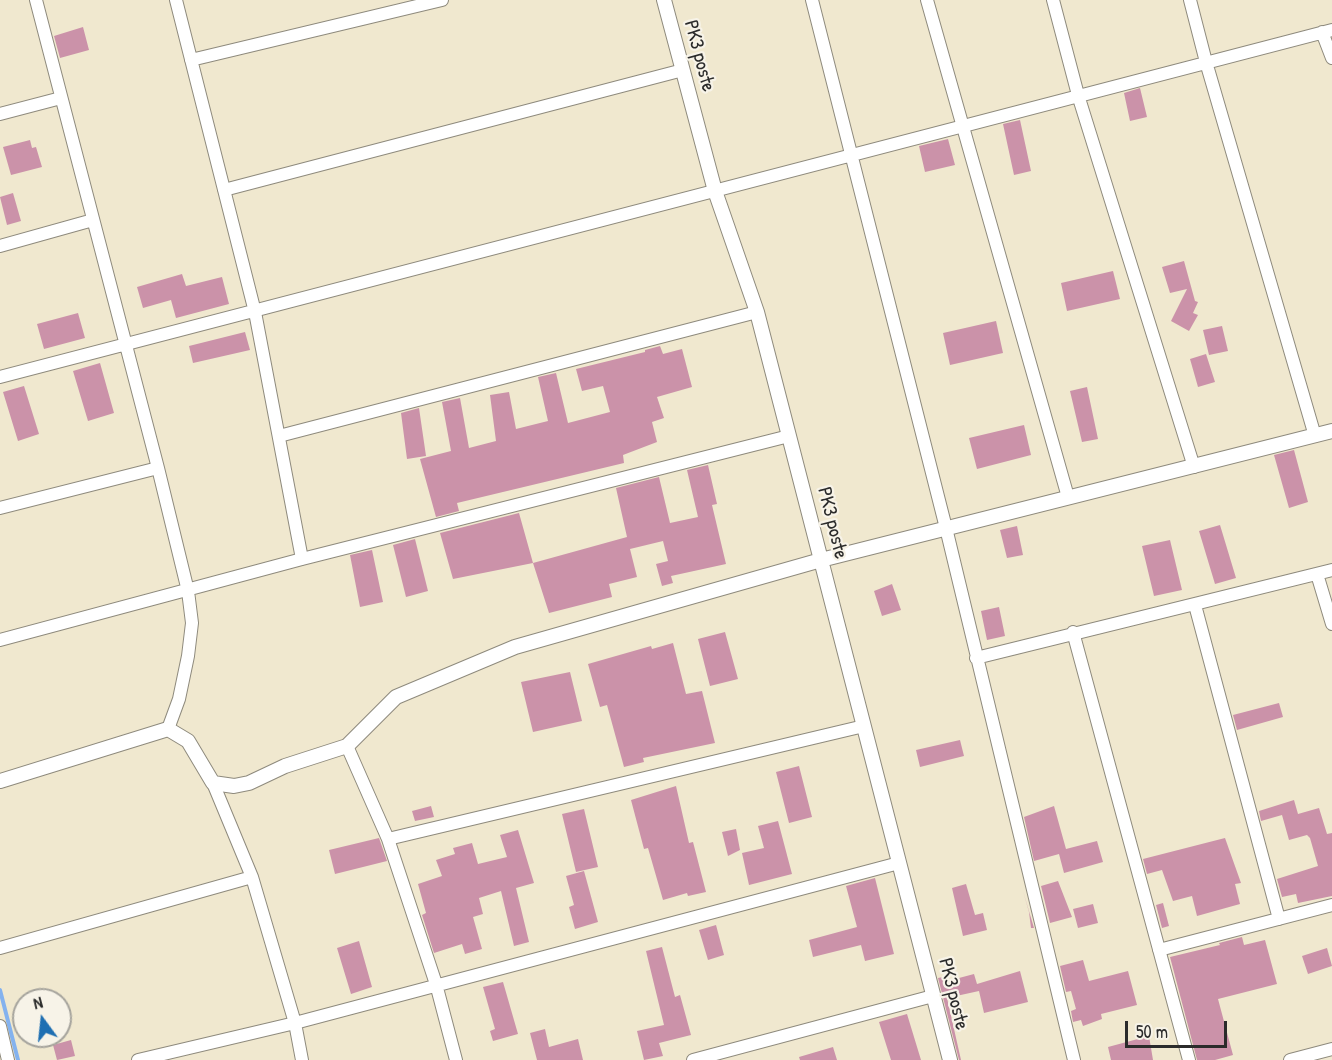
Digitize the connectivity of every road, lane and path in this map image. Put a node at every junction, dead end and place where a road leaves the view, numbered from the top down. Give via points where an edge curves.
1 (36, 0) edge
2 (176, 0) edge
3 (442, 0) edge
4 (664, 0) edge
5 (812, 0) edge
6 (927, 0) edge
7 (1053, 0) edge
8 (1191, 0) edge
9 (1327, 31) edge
10 (1332, 58) edge
11 (191, 60) junction
12 (1206, 62) junction
13 (683, 70) junction
14 (1078, 95) junction
15 (61, 98) junction
16 (0, 114) edge
17 (962, 126) junction
18 (852, 154) junction
19 (224, 190) junction
20 (716, 191) junction
21 (93, 220) junction
22 (0, 246) edge
23 (255, 312) junction
24 (757, 312) junction
25 (126, 346) junction
26 (0, 377) edge
27 (1332, 432) edge
28 (279, 436) junction
29 (789, 436) junction
30 (1315, 436) junction
31 (1194, 467) junction
32 (158, 468) junction
33 (1068, 497) junction
34 (0, 508) edge
35 (946, 528) junction
36 (302, 559) junction
37 (821, 560) junction
38 (1332, 570) edge
39 (1317, 574) junction
40 (188, 591) junction
41 (1195, 605) junction
42 (1332, 624) edge
43 (1073, 633) junction
44 (0, 640) edge
45 (976, 658) junction
46 (864, 726) junction
47 (168, 729) junction
48 (347, 746) junction
49 (0, 781) edge
50 (213, 783) junction
51 (388, 839) junction
52 (899, 863) junction
53 (252, 877) junction
54 (1332, 905) edge
55 (1279, 919) junction
56 (0, 948) edge
57 (1159, 950) junction
58 (436, 984) junction
59 (933, 996) junction
60 (295, 1023) junction
61 (0, 1026) edge
62 (1332, 1049) edge
63 (8, 1060) edge
64 (138, 1060) edge
65 (302, 1060) edge
66 (456, 1060) edge
67 (693, 1060) edge
68 (950, 1060) edge
69 (1074, 1060) edge
70 (1189, 1060) edge
71 (1290, 1060) edge

1 - 15 street
2 - 11 street
3 - 11 street
4 - 13 street, PK3 poste
5 - 18 street
6 - 17 street
7 - 14 street
8 - 12 street
9 - 10 street
9 - 12 street
11 - 19 street
12 - 14 street
12 - 30 street
13 - 19 street
13 - 20 street, PK3 poste
14 - 17 street
14 - 31 street
15 - 16 street
15 - 21 street
17 - 18 street
17 - 33 street
18 - 20 street
18 - 35 street
19 - 23 street
20 - 23 street
20 - 24 street, PK3 poste
21 - 22 street
21 - 25 street
23 - 25 street
23 - 28 street
24 - 28 street
24 - 29 street, PK3 poste
25 - 26 street
25 - 32 street
27 - 30 street
28 - 36 street
29 - 36 street
29 - 37 street, PK3 poste
30 - 31 street
31 - 33 street
32 - 34 street
32 - 40 street
33 - 35 street
35 - 37 street
35 - 45 street
36 - 40 street
37 - 46 street, PK3 poste
37 - 48 street via 515,647 396,697
38 - 39 street
39 - 41 street
39 - 42 street
40 - 44 street
40 - 47 street via 192,623 188,656
41 - 43 street
41 - 55 street
43 - 45 street
43 - 57 street
45 - 69 street
46 - 51 street
46 - 52 street, PK3 poste
47 - 49 street
47 - 50 street via 188,741
48 - 50 street via 285,766 249,783
48 - 51 street
50 - 53 street
51 - 58 street
52 - 58 street
52 - 59 street, PK3 poste
53 - 56 street
53 - 60 street
54 - 55 street
55 - 57 street
57 - 70 street
58 - 60 street
58 - 66 street
59 - 67 street
59 - 68 street, PK3 poste
60 - 64 street
60 - 65 street
61 - 63 street
62 - 71 street

